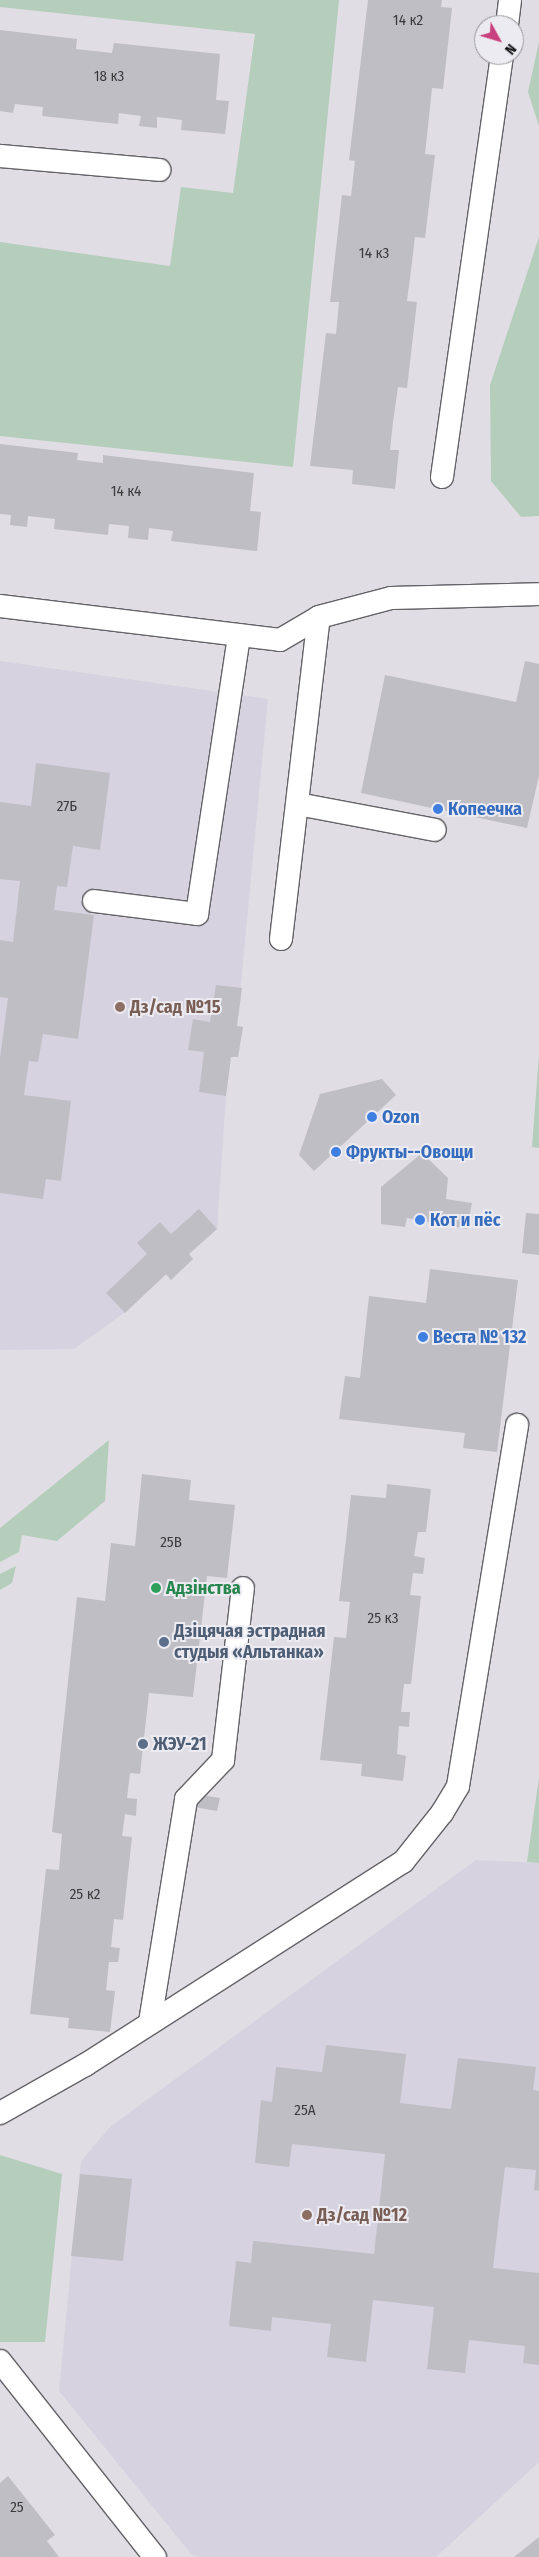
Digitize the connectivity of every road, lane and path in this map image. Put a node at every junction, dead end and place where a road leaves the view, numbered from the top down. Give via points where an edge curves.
1 (510, 0) edge
2 (508, 15) edge
3 (501, 65) edge
4 (0, 156) edge
5 (159, 170) dead end
6 (442, 477) dead end
7 (539, 594) edge
8 (0, 606) edge
9 (319, 617) junction
10 (239, 634) junction
11 (298, 804) junction
12 (435, 830) dead end
13 (94, 901) dead end
14 (282, 939) dead end
15 (517, 1425) dead end
16 (243, 1588) dead end
17 (150, 2022) junction
18 (0, 2113) edge
19 (0, 2361) edge
20 (155, 2557) edge

1 - 2 lane
3 - 6 lane
4 - 5 lane
7 - 9 lane via 391,598
8 - 10 lane
9 - 10 lane via 280,640
9 - 11 lane
10 - 13 lane via 197,914
11 - 12 lane
11 - 14 lane
15 - 17 lane via 458,1786 442,1813 402,1862
16 - 17 lane via 223,1760 186,1799
17 - 18 lane via 85,2065
19 - 20 lane

